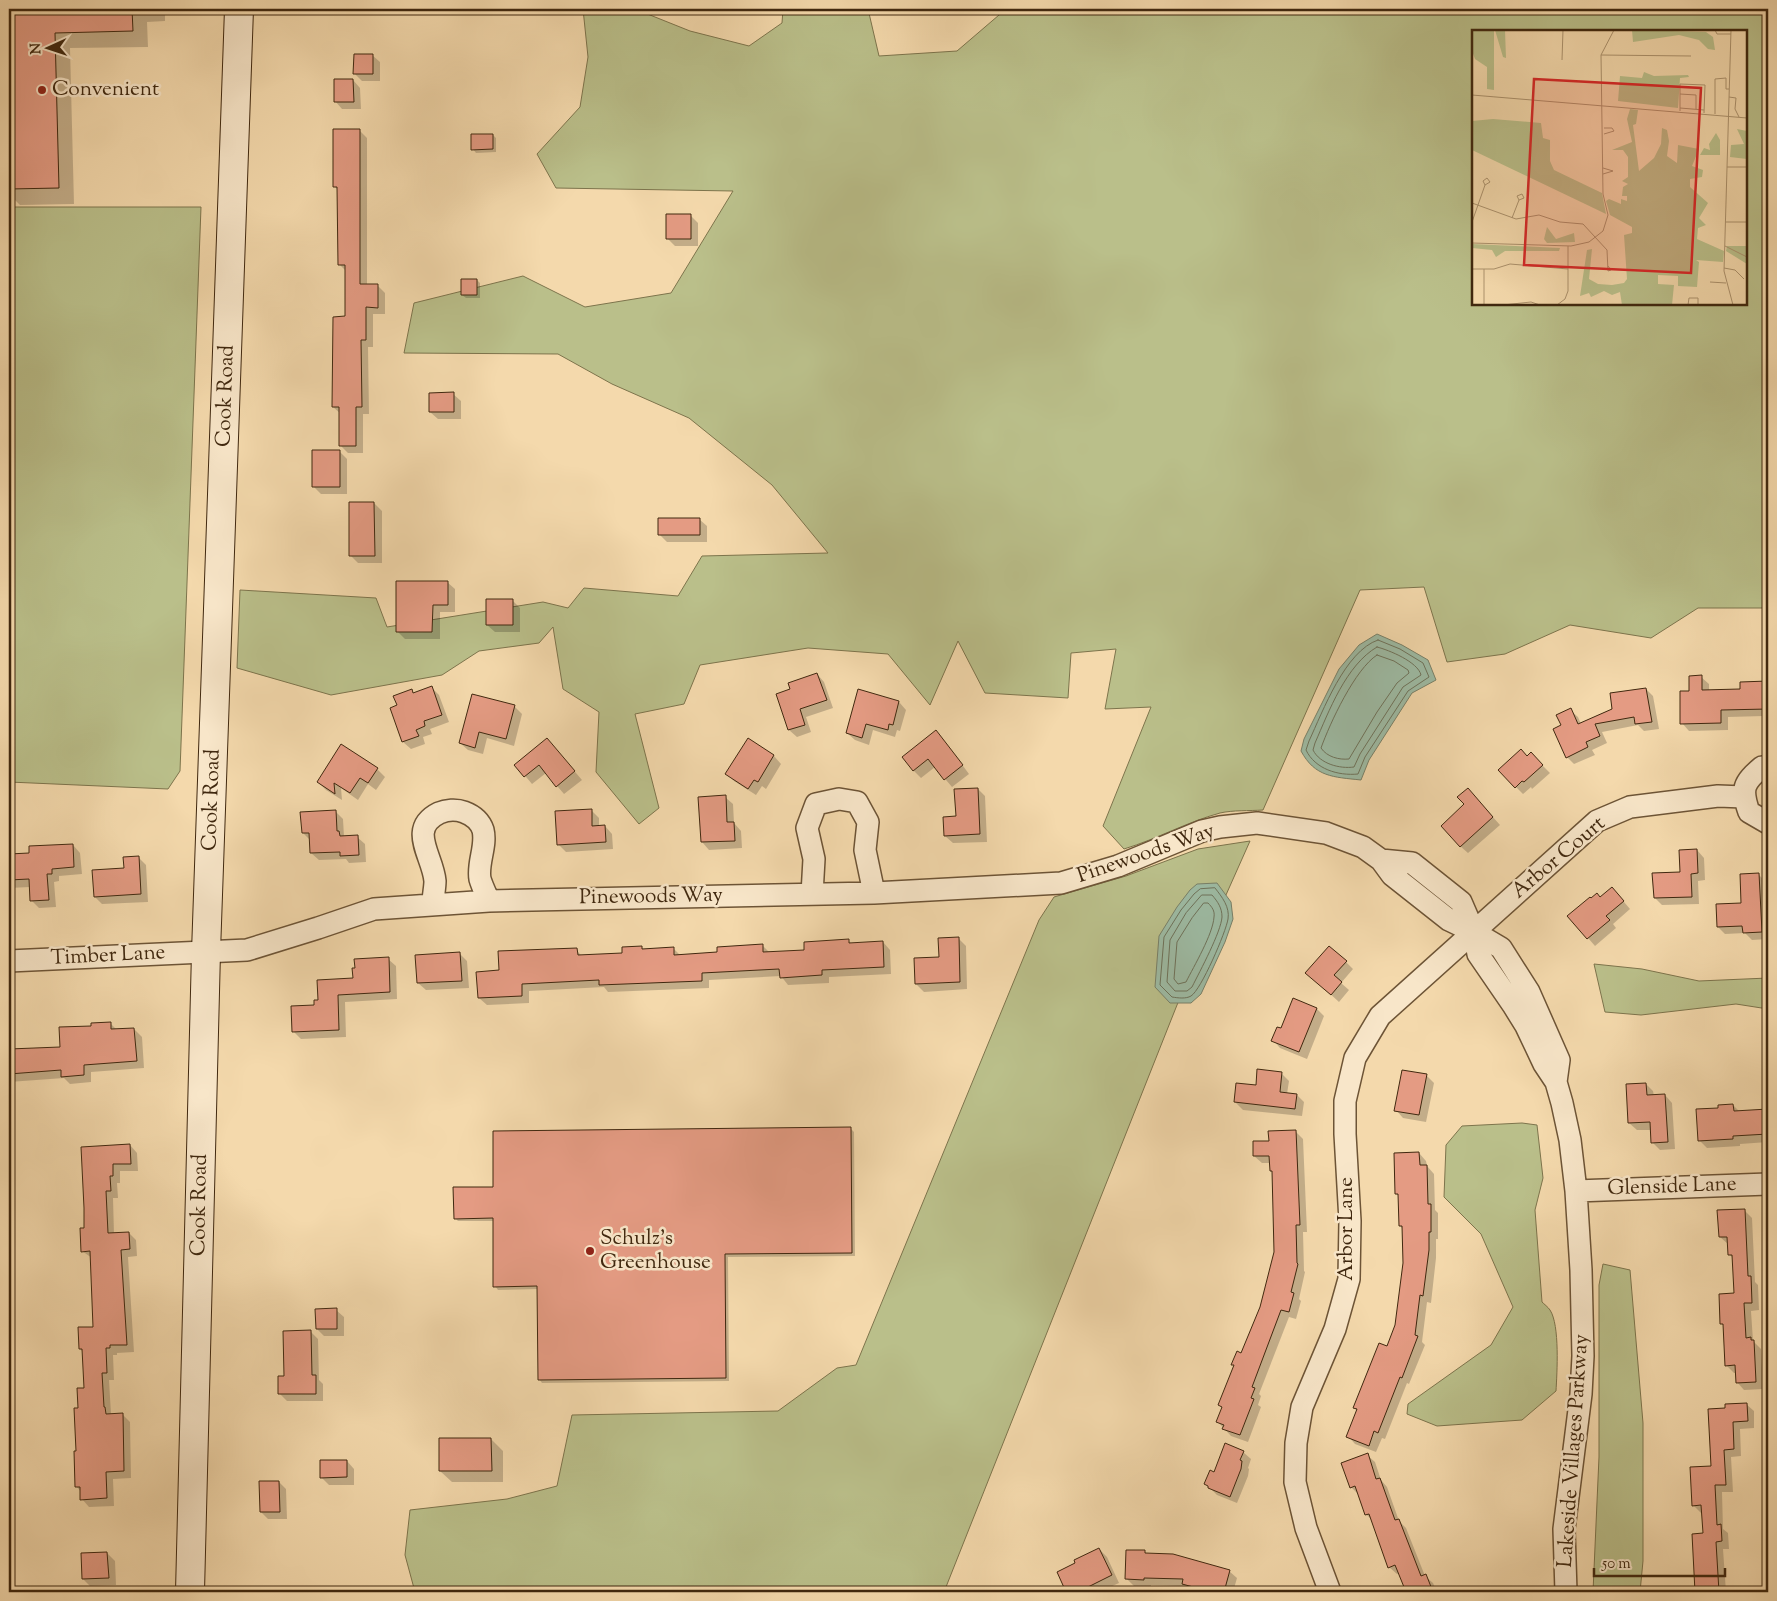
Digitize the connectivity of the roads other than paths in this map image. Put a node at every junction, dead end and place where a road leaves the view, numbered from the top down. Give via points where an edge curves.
1 (240, 9) edge
2 (1768, 767) edge
3 (1744, 797) junction
4 (1768, 823) edge
5 (874, 893) junction
6 (812, 894) junction
7 (489, 900) junction
8 (433, 904) junction
9 (1474, 932) junction
10 (206, 952) junction
11 (9, 961) edge
12 (1768, 1184) edge
13 (1576, 1191) junction
14 (190, 1592) edge
15 (1330, 1592) edge
16 (1566, 1592) edge

1 - 10 street, Cook Road
2 - 3 street via 1762,767 1749,778
3 - 4 street via 1749,812
3 - 9 street, Arbor Court via 1718,796 1630,807 1598,821
5 - 6 street, Pinewoods Way
5 - 6 street via 865,850 868,822 857,802 839,799 816,804 807,828 814,860
5 - 9 street, Pinewoods Way via 1061,883 1118,866 1202,831 1257,823 1326,833 1363,847 1381,860 1392,875 1449,920
6 - 7 street, Pinewoods Way
7 - 8 street, Pinewoods Way
7 - 8 street via 480,879 483,828 474,816 459,810 444,811 429,818 424,829 423,846 435,881
8 - 10 street, Pinewoods Way via 374,909 247,950
9 - 13 street via 1478,954 1514,1005 1556,1082 1570,1140
9 - 15 street, Arbor Lane via 1380,1016 1355,1058 1345,1101 1349,1279 1335,1329 1302,1407 1296,1443 1295,1482 1306,1528
10 - 11 street, Timber Lane
10 - 14 street, Cook Road
12 - 13 street, Glenside Lane
13 - 16 street, Lakeside Villages Parkway via 1583,1356 1564,1529

